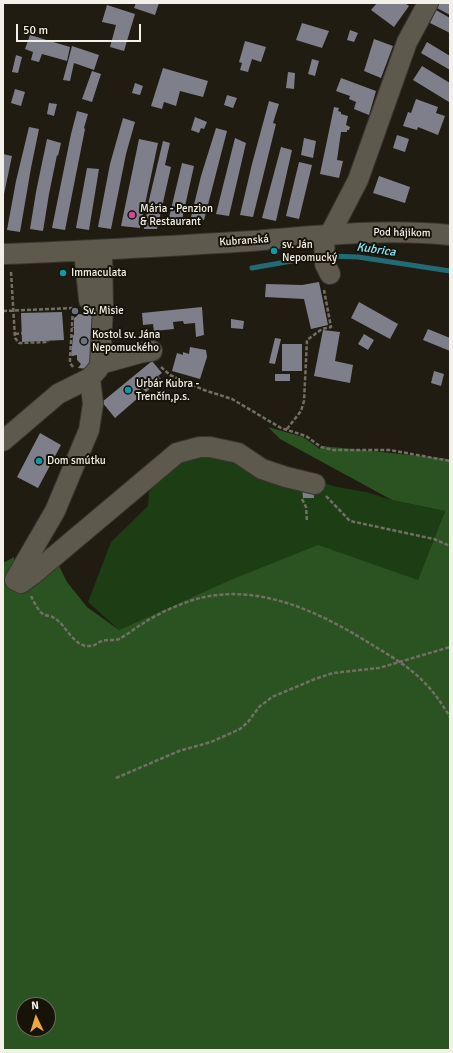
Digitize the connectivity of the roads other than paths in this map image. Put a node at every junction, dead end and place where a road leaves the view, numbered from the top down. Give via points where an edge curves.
1 (428, 3) edge
2 (450, 235) edge
3 (93, 250) junction
4 (326, 256) junction
5 (7, 261) edge
6 (152, 352) road end
7 (95, 371) junction
8 (3, 441) edge
9 (315, 484) road end

1 - 4 street via 407,42 358,180
2 - 4 street, Pod hájikom via 398,232
3 - 4 street, Kubranská
3 - 5 street, Kubranská
3 - 7 street via 103,308
6 - 7 street via 140,353
7 - 8 street via 58,394
7 - 9 street via 89,430 55,511 15,580 21,583 32,575 177,453 188,449 200,446 238,453 262,468

